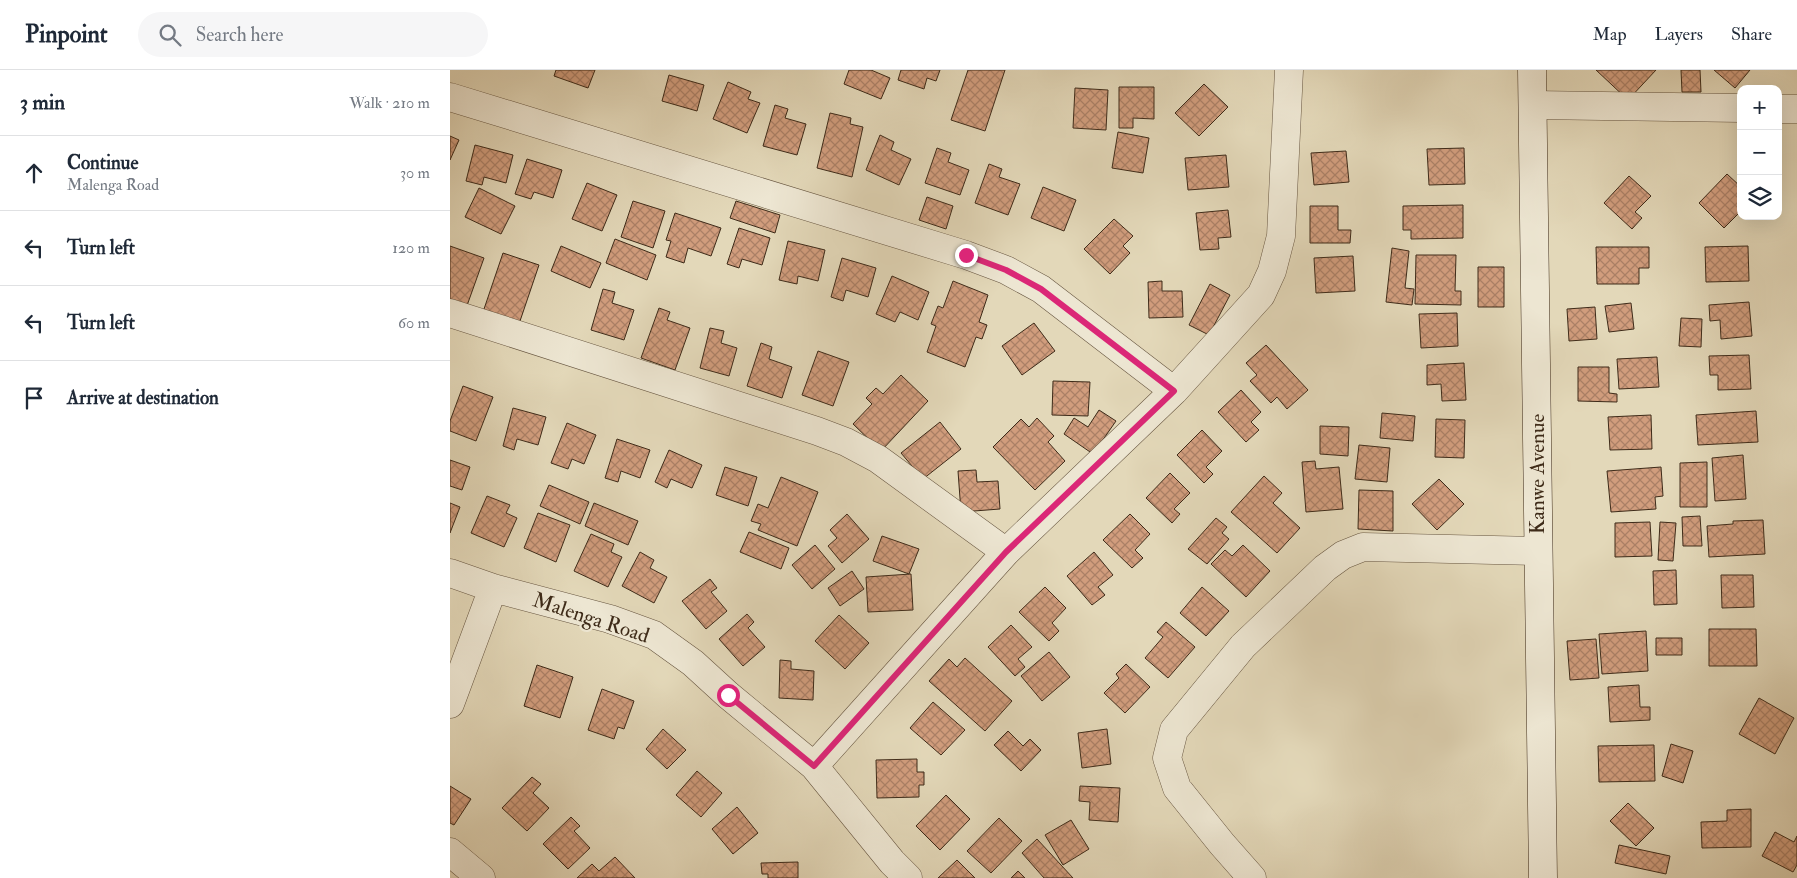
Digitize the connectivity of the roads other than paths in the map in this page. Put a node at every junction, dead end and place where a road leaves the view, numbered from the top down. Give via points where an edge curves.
1 (1288, 70) edge
2 (1532, 70) edge
3 (450, 97) edge
4 (1534, 105) junction
5 (1737, 108) edge
6 (1782, 109) edge
7 (1797, 109) edge
8 (450, 313) edge
9 (1174, 391) junction
10 (1538, 551) junction
11 (1006, 552) junction
12 (450, 573) edge
13 (493, 588) junction
14 (450, 704) edge
15 (814, 766) junction
16 (450, 852) edge
17 (892, 873) edge
18 (481, 878) edge
19 (1252, 878) edge
20 (1543, 878) edge

1 - 9 street via 1281,236 1272,272 1261,295
2 - 4 street, Kanwe Avenue
3 - 9 street via 1006,270 1041,289
4 - 5 street
4 - 10 street, Kanwe Avenue
6 - 7 street
8 - 11 street via 846,442 878,460
9 - 11 street
10 - 19 street via 1363,547 1343,554 1325,568 1243,646 1174,730 1167,758 1177,788
10 - 20 street, Kanwe Avenue
11 - 15 street
12 - 13 street, Malenga Road
13 - 14 street
13 - 15 street, Malenga Road via 610,619 654,635 693,663
15 - 17 street, Malenga Road
16 - 18 street

